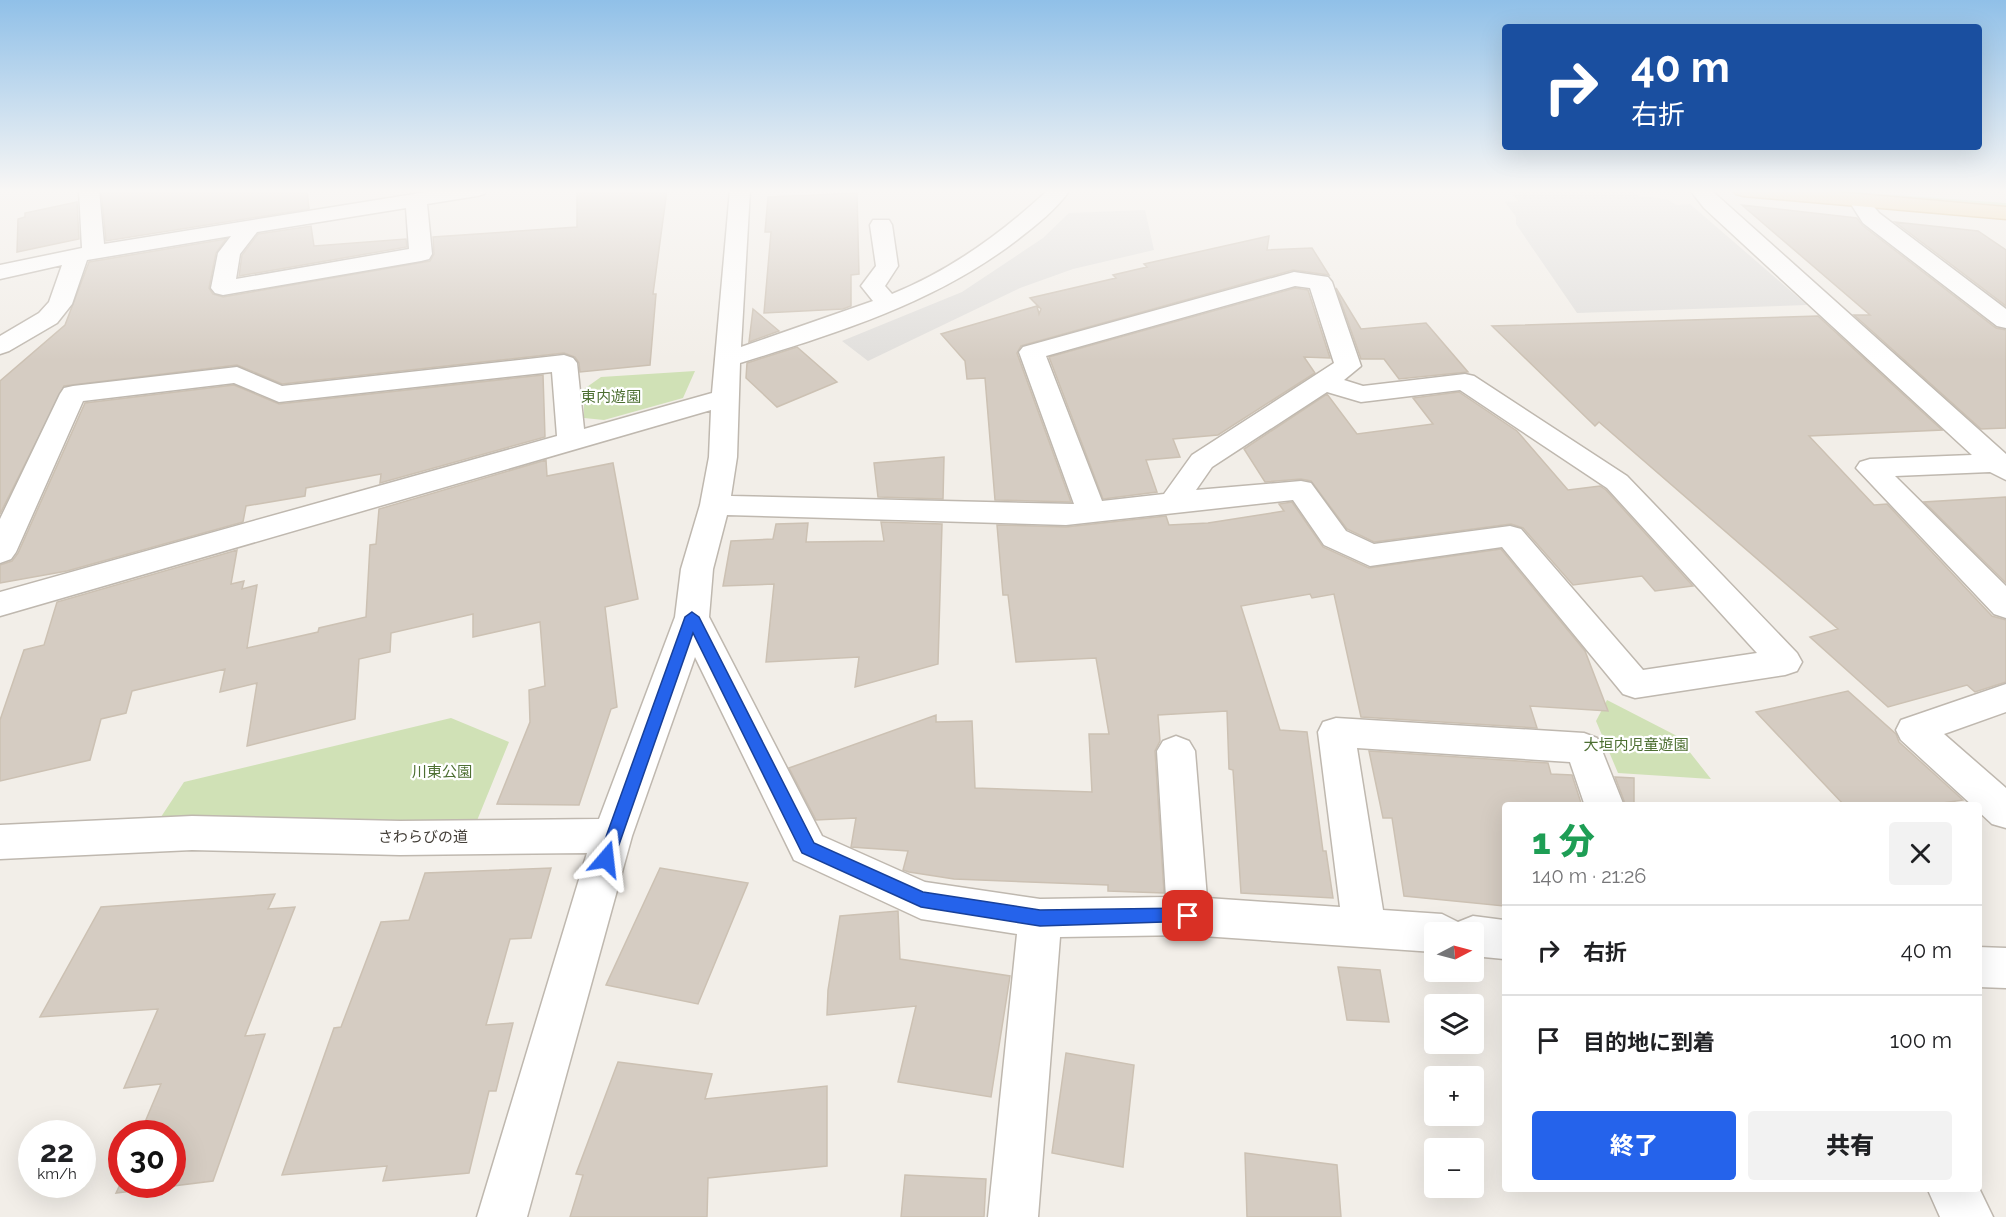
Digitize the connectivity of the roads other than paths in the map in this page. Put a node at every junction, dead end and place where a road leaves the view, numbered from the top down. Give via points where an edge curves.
1 (85, 247) edge
2 (131, 247) edge
3 (234, 247) edge
4 (420, 247) edge
5 (736, 247) edge
6 (884, 247) edge
7 (995, 247) edge
8 (1759, 247) edge
9 (1909, 247) edge
10 (85, 254) junction
11 (0, 272) edge
12 (888, 305) junction
13 (2006, 321) edge
14 (0, 346) edge
15 (727, 359) junction
16 (1324, 382) junction
17 (726, 397) junction
18 (571, 439) junction
19 (2003, 466) edge
20 (1173, 502) junction
21 (715, 505) junction
22 (1092, 513) junction
23 (0, 552) edge
24 (0, 604) edge
25 (2006, 606) edge
26 (692, 617) junction
27 (2006, 698) edge
28 (1176, 751) dead end
29 (1604, 802) edge
30 (2006, 812) edge
31 (612, 836) junction
32 (0, 843) edge
33 (1188, 916) junction
34 (1040, 918) junction
35 (1364, 926) junction
36 (1424, 931) edge
37 (1484, 937) edge
38 (1502, 939) edge
39 (1982, 967) edge
40 (2006, 968) edge
41 (1954, 1192) edge
42 (502, 1217) edge
43 (1013, 1217) edge
44 (1968, 1217) edge

1 - 10 street
2 - 10 street
3 - 4 street via 229,253 223,288 421,254
5 - 15 street
6 - 12 street via 887,266 873,286
7 - 12 street via 979,259
8 - 19 street
9 - 13 street
10 - 11 street
10 - 14 street via 60,304 48,318
12 - 15 street
15 - 17 street
16 - 20 street via 1202,461
16 - 20 street via 1361,394 1465,382 1617,482 1785,662 1635,685 1510,536 1370,555 1335,538 1301,490
16 - 22 street via 1348,366 1320,282 1294,279 1032,352
17 - 18 street
17 - 21 street via 723,457
18 - 23 street via 564,363 279,394 237,375 73,394
18 - 24 street via 507,461
19 - 25 street via 1870,468
20 - 22 street
21 - 22 street
21 - 26 street via 697,569
26 - 31 street
26 - 34 street via 808,848 921,900
27 - 30 street via 1914,730
28 - 33 street
29 - 35 street via 1584,748 1336,732
31 - 32 street, さわらびの道 via 400,838 192,832
31 - 42 street
33 - 34 street
33 - 35 street
34 - 43 street
35 - 36 street
37 - 38 street
39 - 40 street
41 - 44 street

